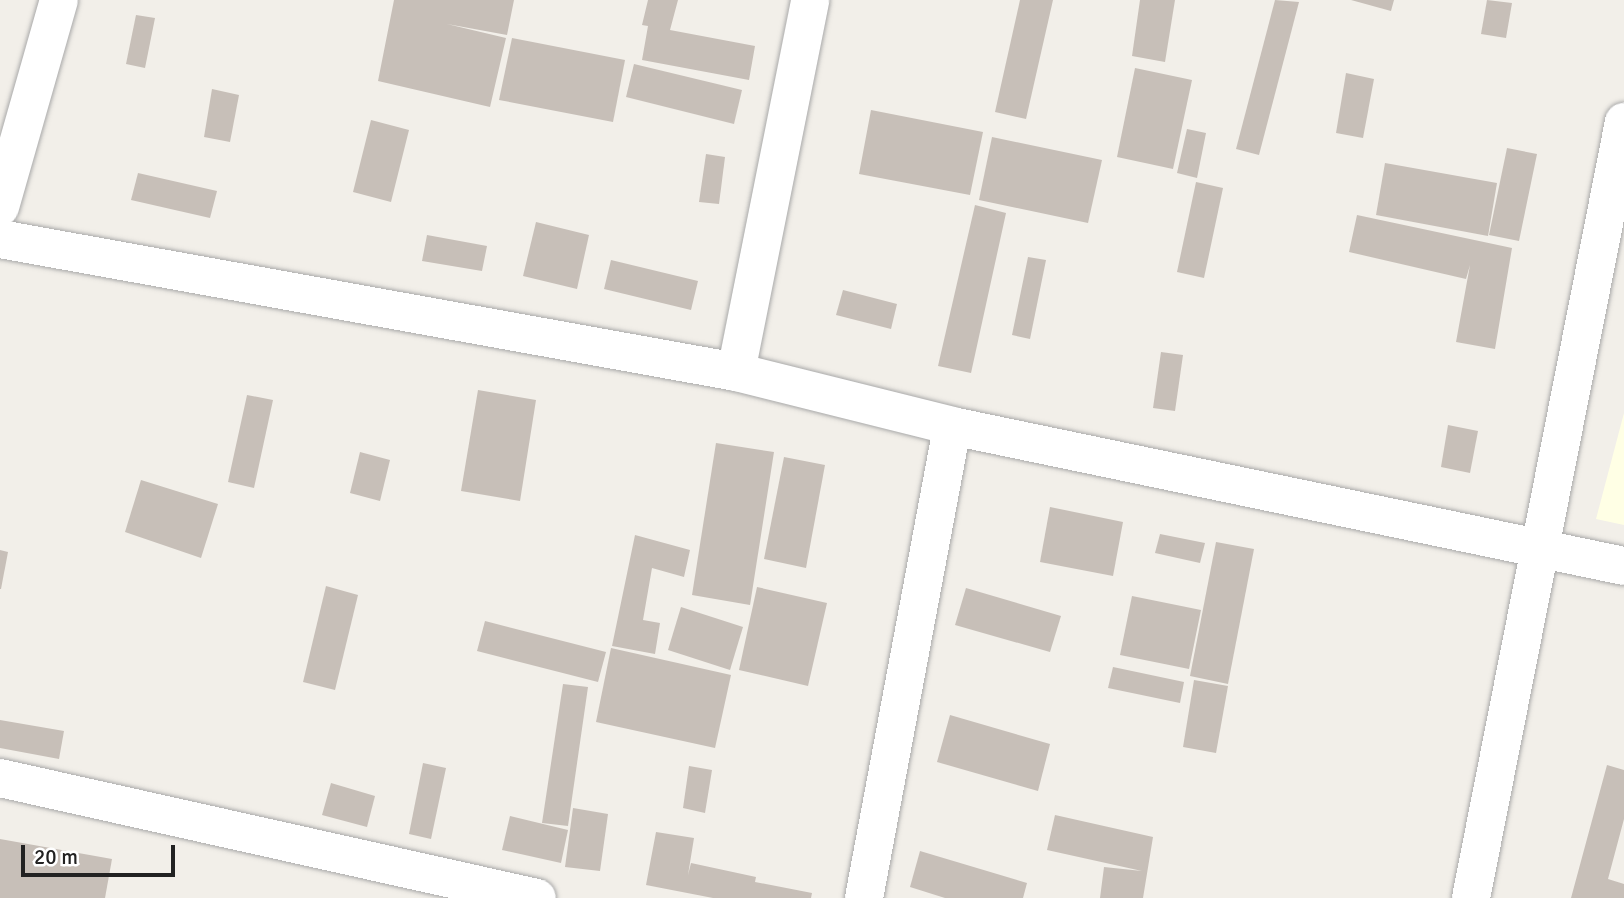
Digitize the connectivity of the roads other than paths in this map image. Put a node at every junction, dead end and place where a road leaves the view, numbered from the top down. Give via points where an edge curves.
1 (59, 0) edge
2 (810, 0) edge
3 (1624, 122) edge
4 (0, 207) edge
5 (0, 239) edge
6 (736, 372) junction
7 (952, 426) junction
8 (1542, 546) junction
9 (1624, 566) edge
10 (0, 778) edge
11 (537, 898) edge
12 (864, 898) edge
13 (1471, 898) edge

1 - 4 street
2 - 6 street
3 - 8 street
5 - 6 street
6 - 7 street
7 - 8 street
7 - 12 street
8 - 9 street
8 - 13 street
10 - 11 street

